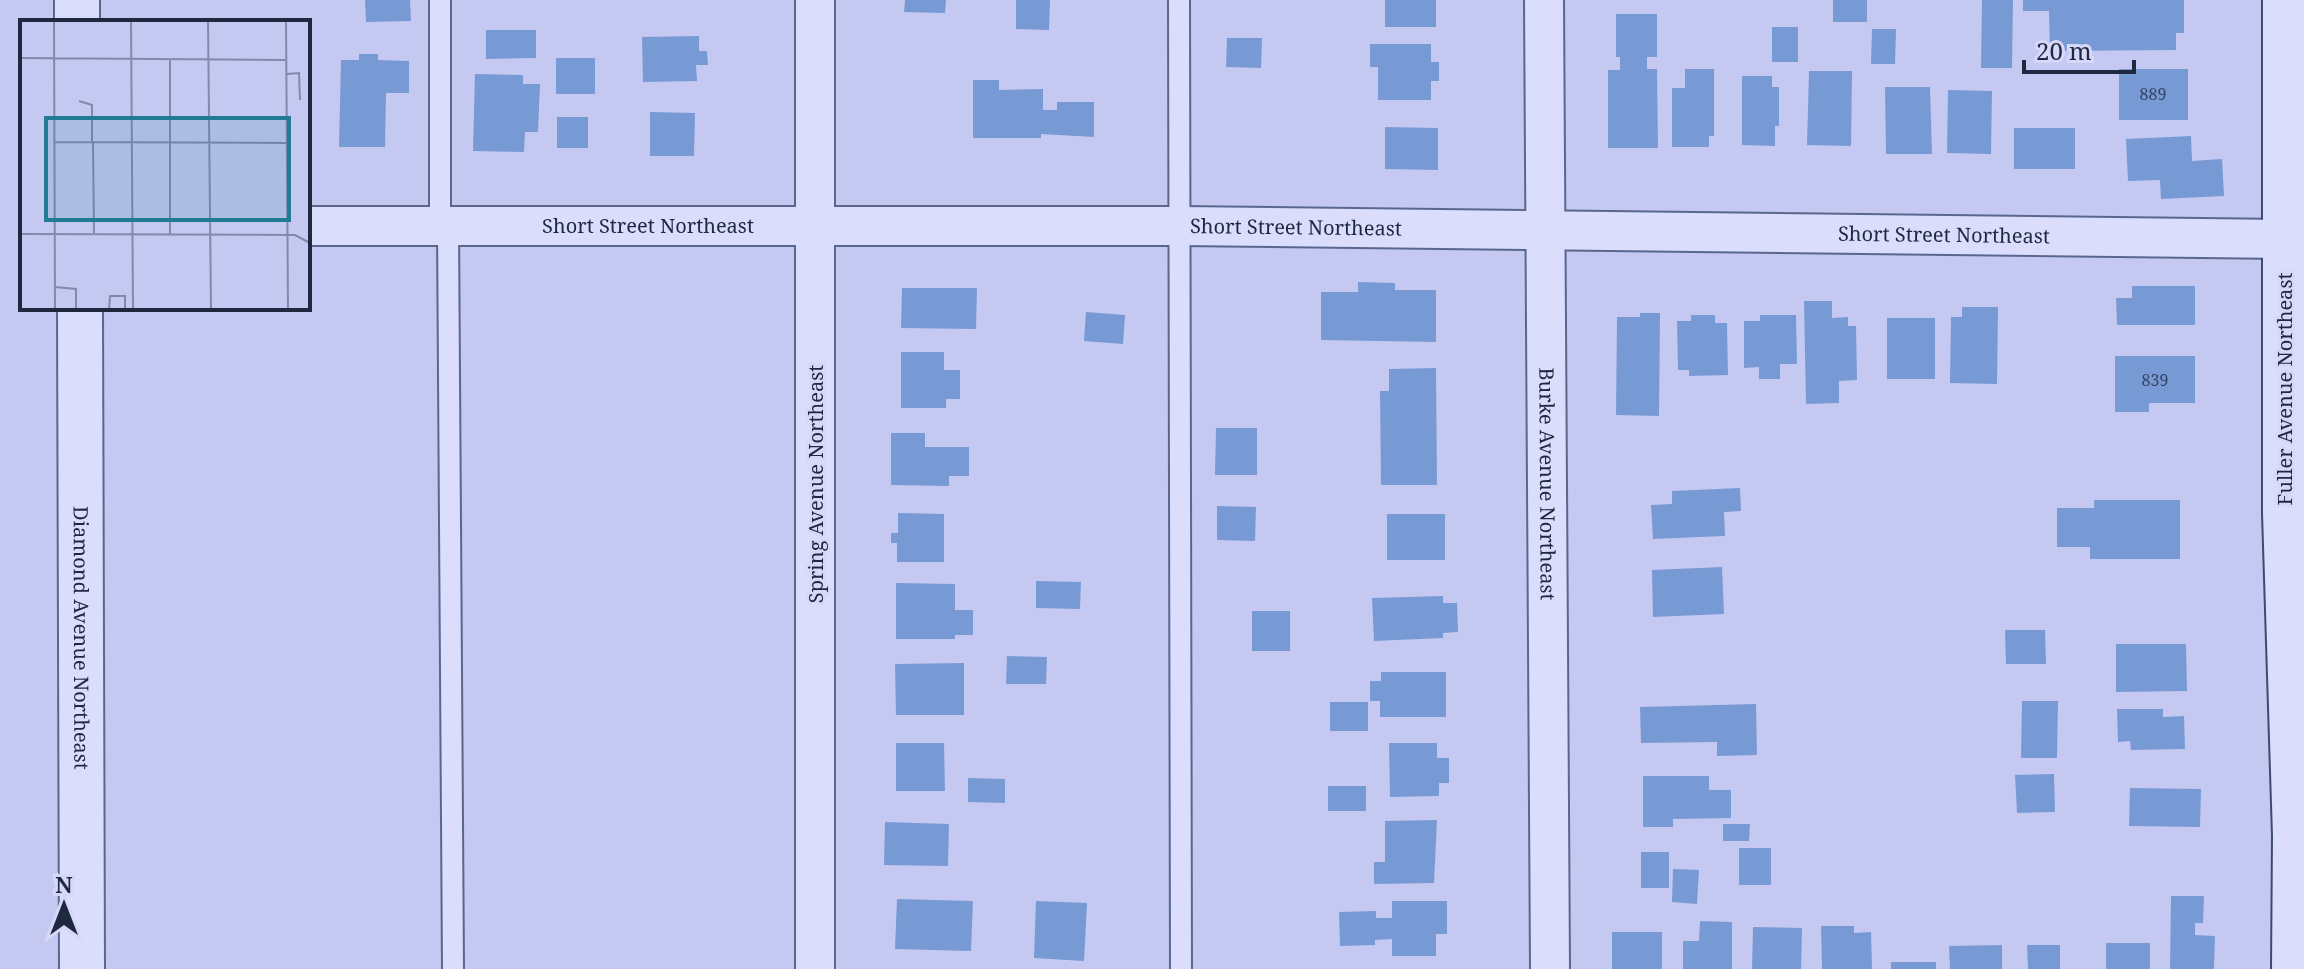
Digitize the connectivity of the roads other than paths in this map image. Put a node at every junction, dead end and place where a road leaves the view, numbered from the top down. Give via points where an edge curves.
1 (440, 0) edge
2 (815, 0) edge
3 (1179, 0) edge
4 (1544, 0) edge
5 (2285, 0) edge
6 (310, 226) edge
7 (444, 226) junction
8 (1180, 226) junction
9 (816, 227) junction
10 (1546, 233) junction
11 (2285, 239) junction
12 (80, 310) edge
13 (2294, 331) edge
14 (2295, 540) edge
15 (82, 969) edge
16 (453, 969) edge
17 (815, 969) edge
18 (1181, 969) edge
19 (1550, 969) edge
20 (2294, 969) edge

1 - 7 lane
2 - 9 street, Spring Avenue Northeast
3 - 8 lane
4 - 10 street, Burke Avenue Northeast
5 - 11 main road, Fuller Avenue Northeast
6 - 7 street, Short Street Northeast
7 - 9 street, Short Street Northeast
7 - 16 lane
8 - 9 street, Short Street Northeast
8 - 10 street, Short Street Northeast
8 - 18 lane
9 - 17 street, Spring Avenue Northeast
10 - 11 street, Short Street Northeast
10 - 19 street, Burke Avenue Northeast
11 - 13 main road, Fuller Avenue Northeast
12 - 15 main road, Diamond Avenue Northeast
13 - 14 main road, Fuller Avenue Northeast
14 - 20 main road, Fuller Avenue Northeast

